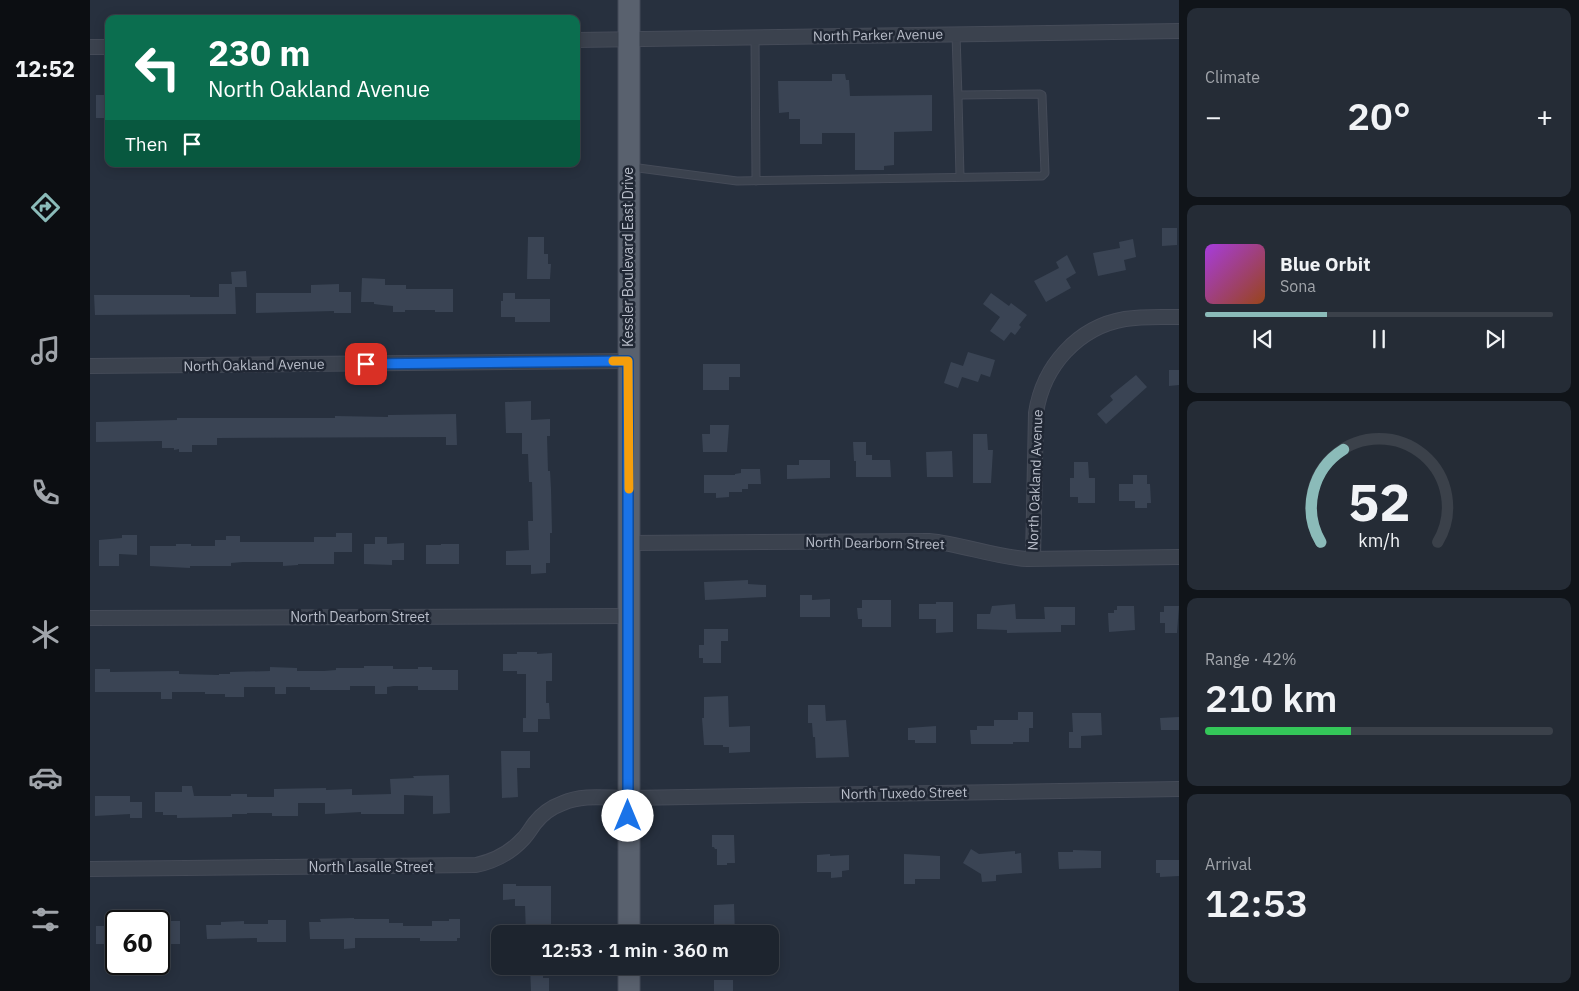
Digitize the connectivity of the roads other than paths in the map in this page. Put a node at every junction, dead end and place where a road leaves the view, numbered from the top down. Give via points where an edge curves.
1 (629, 0) edge
2 (1179, 31) edge
3 (956, 34) junction
4 (755, 38) junction
5 (629, 39) junction
6 (580, 40) edge
7 (90, 47) edge
8 (105, 47) edge
9 (958, 98) junction
10 (628, 167) junction
11 (960, 177) junction
12 (756, 181) junction
13 (1179, 317) edge
14 (628, 361) junction
15 (90, 366) edge
16 (629, 543) junction
17 (1179, 557) edge
18 (1033, 560) junction
19 (629, 616) junction
20 (90, 618) edge
21 (1179, 789) edge
22 (628, 798) junction
23 (90, 869) edge
24 (629, 925) edge
25 (629, 975) edge
26 (629, 991) edge

1 - 5 main road, Kessler Boulevard East Drive
2 - 3 street, North Parker Avenue
3 - 4 street, North Parker Avenue
3 - 9 lane
4 - 5 street, North Parker Avenue
4 - 12 lane
5 - 6 street, North Parker Avenue
5 - 10 main road, Kessler Boulevard East Drive
7 - 8 street
9 - 11 lane
9 - 11 lane via 961,95 1042,95 1045,173 1042,176
10 - 12 lane
10 - 14 main road, Kessler Boulevard East Drive
11 - 12 lane
13 - 18 street, North Oakland Avenue via 1130,318 1106,324 1074,343 1053,366 1044,382 1036,412
14 - 15 street, North Oakland Avenue
14 - 16 main road, Kessler Boulevard East Drive
16 - 18 street, North Dearborn Street via 929,541
16 - 19 main road, Kessler Boulevard East Drive
17 - 18 street, North Dearborn Street
19 - 20 street, North Dearborn Street
19 - 22 main road, Kessler Boulevard East Drive
21 - 22 street, North Tuxedo Street
22 - 23 street, North Lasalle Street via 582,798 564,802 538,819 510,851 476,865
22 - 24 main road, Kessler Boulevard East Drive
25 - 26 main road

